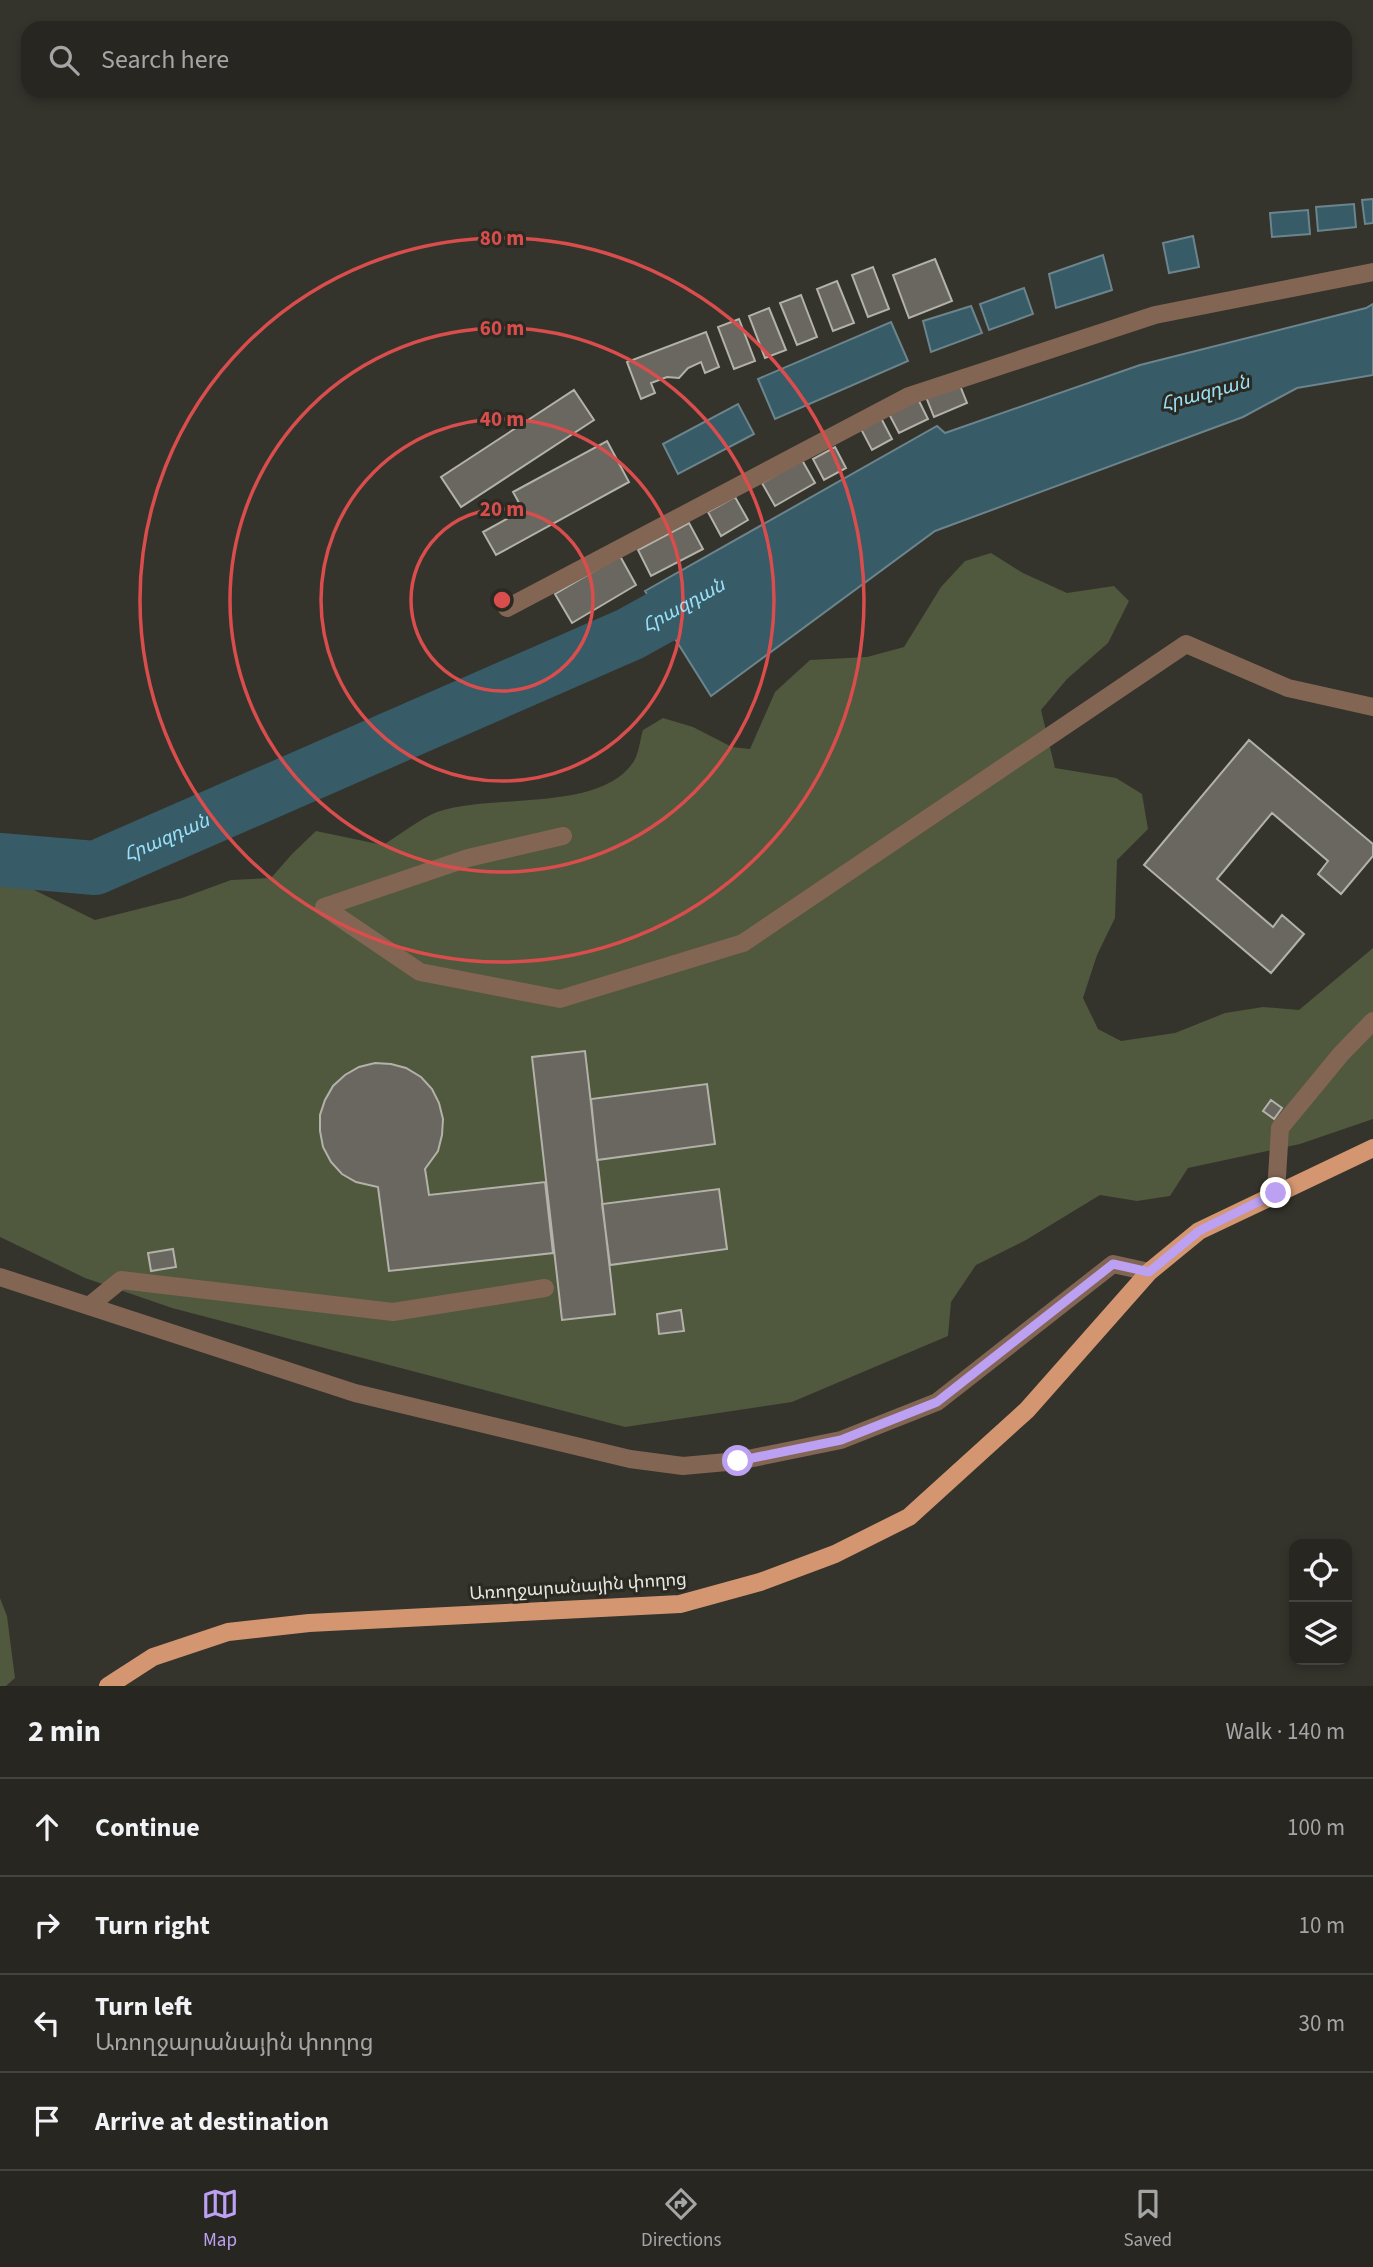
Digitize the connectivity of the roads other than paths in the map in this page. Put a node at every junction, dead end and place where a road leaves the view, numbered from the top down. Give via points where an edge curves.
1 (1373, 272) edge
2 (507, 608) dead end
3 (1373, 707) edge
4 (563, 836) dead end
5 (1373, 1021) edge
6 (1373, 1148) edge
7 (1276, 1193) junction
8 (1149, 1272) junction
9 (0, 1277) edge
10 (545, 1288) dead end
11 (89, 1306) junction
12 (108, 1686) edge

1 - 2 street via 1155,315 909,396
3 - 4 street via 1288,688 1186,644 743,943 561,999 420,972 324,907 468,858
5 - 7 street via 1280,1128
6 - 7 main road, Առողջարանային փողոց
7 - 8 main road, Առողջարանային փողոց via 1199,1231
8 - 11 street via 1113,1264 937,1402 841,1440 738,1461 683,1466 630,1459 355,1393
8 - 12 main road, Առողջարանային փողոց via 1027,1410 909,1517 835,1553 760,1582 680,1604 309,1623 228,1632 153,1657
9 - 11 street
10 - 11 street via 393,1312 121,1280

